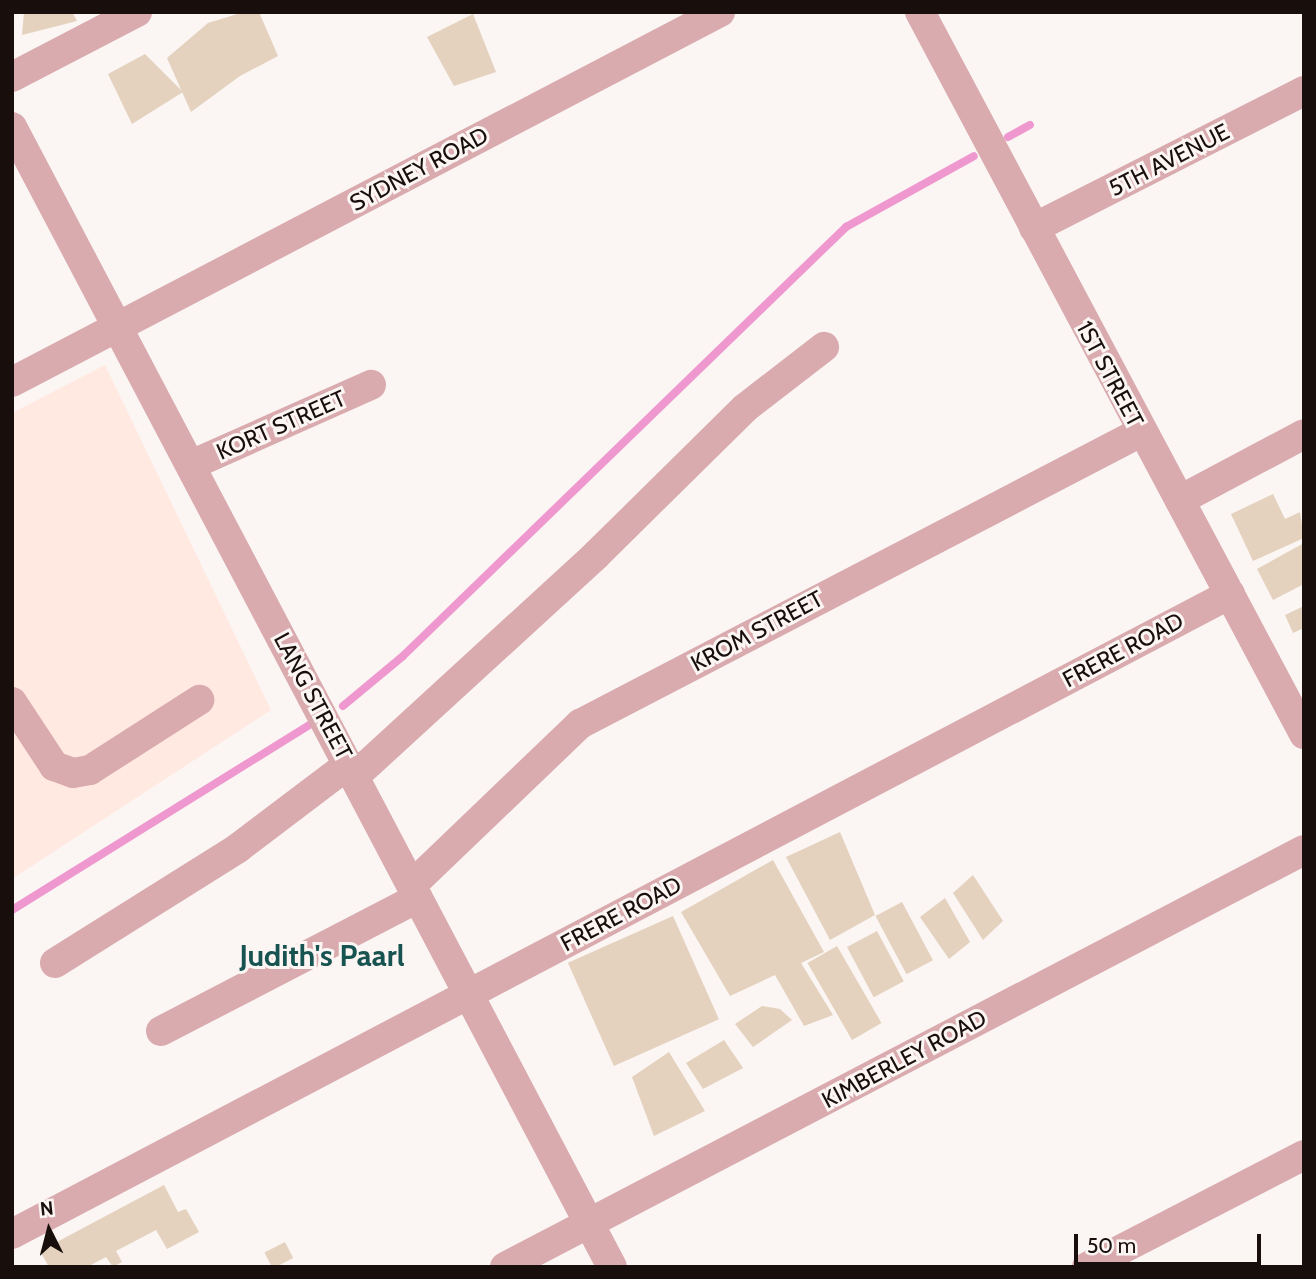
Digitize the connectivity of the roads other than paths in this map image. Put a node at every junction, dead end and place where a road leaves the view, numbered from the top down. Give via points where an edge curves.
1 (136, 12) edge
2 (720, 12) edge
3 (920, 12) edge
4 (12, 77) edge
5 (1304, 91) edge
6 (12, 127) edge
7 (1034, 228) junction
8 (118, 327) junction
9 (824, 347) dead end
10 (12, 382) edge
11 (371, 385) dead end
12 (1141, 432) junction
13 (1304, 434) edge
14 (191, 465) junction
15 (1180, 500) junction
16 (1230, 594) junction
17 (200, 700) dead end
18 (12, 702) edge
19 (1304, 734) edge
20 (352, 770) junction
21 (1304, 850) edge
22 (415, 891) junction
23 (55, 963) dead end
24 (469, 995) junction
25 (161, 1031) dead end
26 (1304, 1155) edge
27 (589, 1223) junction
28 (12, 1234) edge
29 (505, 1267) edge
30 (612, 1267) edge
31 (1087, 1267) edge

1 - 4 street
2 - 8 street, SYDNEY ROAD
3 - 7 street, 1ST STREET
5 - 7 street, 5TH AVENUE
6 - 8 street, LANG STREET
7 - 12 street, 1ST STREET
8 - 10 street, SYDNEY ROAD
8 - 14 street, LANG STREET
9 - 20 street via 745,408 596,555
11 - 14 street, KORT STREET
12 - 15 street, 1ST STREET
12 - 22 street, KROM STREET via 580,724
13 - 15 street
14 - 20 street, LANG STREET
15 - 16 street, 1ST STREET
16 - 19 street, 1ST STREET
16 - 24 street, FRERE ROAD
17 - 18 street via 90,770 73,773 54,766
20 - 22 street, LANG STREET
20 - 23 street
21 - 27 street, KIMBERLEY ROAD
22 - 24 street, LANG STREET
22 - 25 street, KROM STREET
24 - 27 street, LANG STREET
24 - 28 street, FRERE ROAD
26 - 31 street
27 - 29 street, KIMBERLEY ROAD
27 - 30 street, LANG STREET

